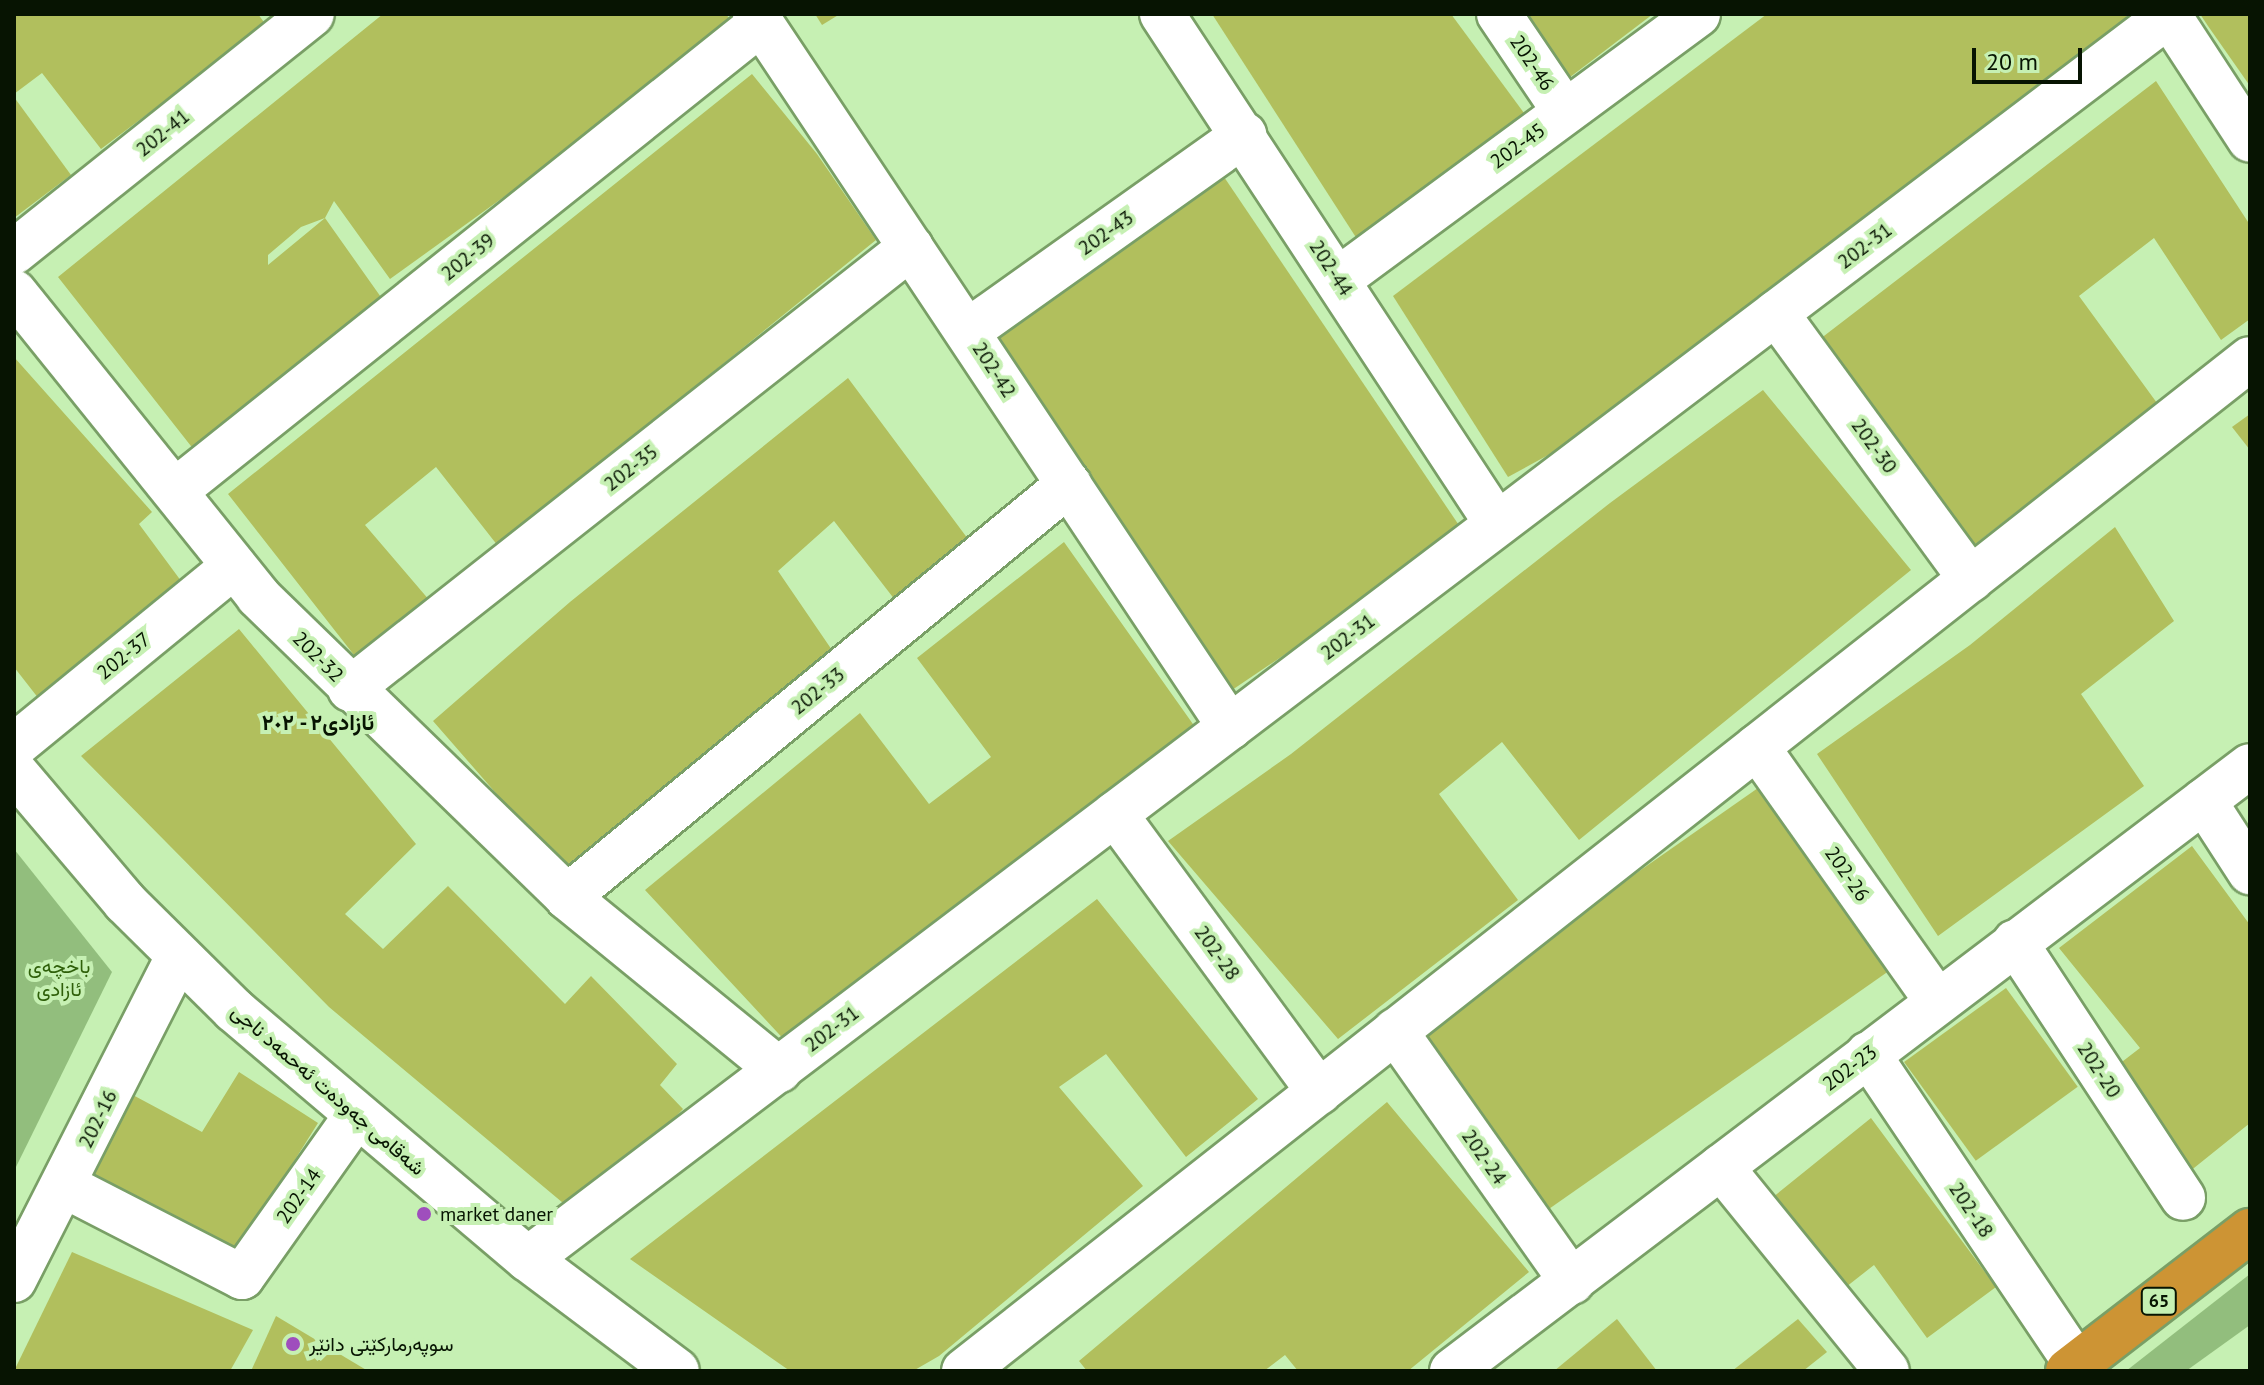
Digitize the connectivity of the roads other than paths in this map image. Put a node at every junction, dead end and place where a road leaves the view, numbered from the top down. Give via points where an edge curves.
1 (312, 14) edge
2 (1162, 14) edge
3 (1499, 14) edge
4 (1698, 14) edge
5 (2168, 15) edge
6 (758, 18) edge
7 (1565, 112) junction
8 (1244, 135) junction
9 (2250, 140) edge
10 (911, 247) junction
11 (14, 252) edge
12 (1339, 279) junction
13 (14, 292) edge
14 (1776, 313) junction
15 (968, 331) junction
16 (2250, 359) edge
17 (1069, 484) junction
18 (175, 491) junction
19 (1497, 524) junction
20 (234, 566) junction
21 (1971, 579) junction
22 (350, 689) junction
23 (1230, 727) junction
24 (14, 746) edge
25 (1757, 747) junction
26 (2250, 766) edge
27 (14, 771) edge
28 (2204, 801) junction
29 (1115, 814) junction
30 (2250, 872) edge
31 (567, 897) junction
32 (2015, 942) junction
33 (178, 957) junction
34 (1937, 1001) junction
35 (1395, 1031) junction
36 (1868, 1054) junction
37 (779, 1070) junction
38 (1319, 1092) junction
39 (356, 1116) junction
40 (1721, 1167) junction
41 (65, 1186) junction
42 (2183, 1198) dead end
43 (2250, 1231) edge
44 (528, 1259) junction
45 (14, 1280) edge
46 (1572, 1282) junction
47 (2072, 1368) edge
48 (677, 1371) edge
49 (964, 1371) edge
50 (1452, 1371) edge
51 (1887, 1371) edge

1 - 11 street, 202-41
2 - 8 street, 202-44
3 - 7 street, 202-46
4 - 7 street, 202-45
5 - 9 street
5 - 14 street, 202-31
6 - 10 street, 202-42
6 - 18 street, 202-39
7 - 12 street, 202-45
8 - 12 street, 202-44
8 - 15 street, 202-43
10 - 15 street, 202-42
10 - 22 street, 202-35
12 - 19 street, 202-44
13 - 18 street, 202-32
14 - 19 street, 202-31
14 - 21 street, 202-30
15 - 17 street, 202-42
16 - 21 street
17 - 23 street, 202-42
17 - 31 street, 202-33
18 - 20 street, 202-32
19 - 23 street, 202-31
20 - 22 street, 202-32
20 - 24 street, 202-37
21 - 25 street
22 - 31 street, 202-32
23 - 29 street, 202-31
25 - 34 street, 202-26
25 - 35 street
26 - 28 street, 202-23
27 - 33 street, شەقامی جەودەت ئەحمەد ناجی
28 - 30 street
28 - 32 street, 202-23
29 - 37 street, 202-31
29 - 38 street, 202-28
31 - 37 street, 202-32
32 - 34 street, 202-23
32 - 42 street, 202-20
33 - 39 street, شەقامی جەودەت ئەحمەد ناجی
33 - 41 street, 202-16
34 - 36 street, 202-23
35 - 38 street
35 - 46 street, 202-24
36 - 40 street, 202-23
36 - 47 street, 202-18
37 - 44 street, 202-31
38 - 49 street
39 - 41 street, 202-14 via 242,1277
39 - 44 street, شەقامی جەودەت ئەحمەد ناجی
40 - 46 street, 202-23
40 - 51 street
41 - 45 street, 202-16
43 - 47 highway, 65
44 - 48 street, شەقامی جەودەت ئەحمەد ناجی
46 - 50 street, 202-23

